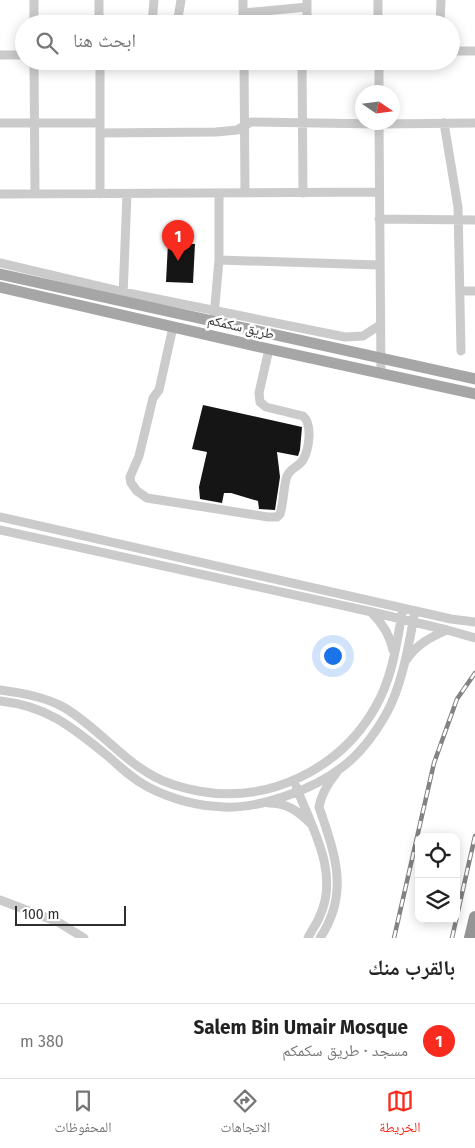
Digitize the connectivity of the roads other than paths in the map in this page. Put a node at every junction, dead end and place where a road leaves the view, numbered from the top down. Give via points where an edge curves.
1 (34, 0) edge
2 (98, 0) edge
3 (154, 0) edge
4 (182, 0) edge
5 (243, 0) edge
6 (378, 0) edge
7 (441, 0) edge
8 (307, 3) edge
9 (243, 13) joint
10 (34, 15) edge
11 (99, 15) edge
12 (153, 15) edge
13 (179, 15) edge
14 (378, 15) edge
15 (440, 15) edge
16 (460, 50) edge
17 (475, 51) edge
18 (15, 54) edge
19 (0, 55) edge
20 (34, 70) edge
21 (100, 70) edge
22 (244, 70) edge
23 (302, 70) edge
24 (379, 70) edge
25 (379, 85) edge
26 (0, 123) edge
27 (35, 123) junction
28 (100, 123) junction
29 (302, 123) junction
30 (355, 123) edge
31 (400, 123) edge
32 (444, 123) junction
33 (475, 123) edge
34 (244, 126) junction
35 (379, 130) edge
36 (100, 134) junction
37 (379, 192) junction
38 (245, 193) junction
39 (302, 193) junction
40 (0, 194) edge
41 (35, 194) junction
42 (100, 194) junction
43 (127, 194) junction
44 (218, 194) junction
45 (379, 219) junction
46 (458, 220) junction
47 (475, 220) edge
48 (219, 260) junction
49 (0, 263) edge
50 (379, 265) junction
51 (0, 274) edge
52 (0, 287) edge
53 (460, 291) junction
54 (475, 291) edge
55 (123, 297) junction
56 (213, 317) junction
57 (380, 325) junction
58 (173, 326) junction
59 (269, 349) junction
60 (461, 351) dead end
61 (381, 358) junction
62 (381, 372) junction
63 (475, 380) edge
64 (475, 394) edge
65 (0, 517) edge
66 (0, 530) edge
67 (403, 608) junction
68 (415, 611) junction
69 (372, 612) junction
70 (401, 619) junction
71 (413, 622) junction
72 (475, 622) edge
73 (447, 630) junction
74 (475, 638) edge
75 (394, 658) junction
76 (404, 663) junction
77 (0, 690) edge
78 (0, 701) edge
79 (341, 768) junction
80 (295, 781) junction
81 (298, 792) junction
82 (261, 802) junction
83 (313, 826) junction
84 (0, 900) edge
85 (475, 917) edge
86 (84, 938) edge
87 (308, 938) edge
88 (320, 938) edge
89 (470, 938) edge

1 - 10 street
2 - 11 street
3 - 12 street
4 - 13 street
5 - 9 street
6 - 14 street
7 - 15 street
8 - 9 street
16 - 17 street
18 - 19 street
20 - 27 street
21 - 28 street
22 - 34 street
23 - 29 street
24 - 25 street
26 - 27 street
27 - 28 street
27 - 41 street
28 - 36 street
29 - 30 street
29 - 34 street via 251,122
29 - 39 street
31 - 32 street
32 - 33 street
32 - 46 street
34 - 36 street via 238,130 216,132
34 - 38 street
35 - 37 street
36 - 42 street
37 - 39 street
37 - 45 street
38 - 39 street
38 - 44 street
40 - 41 street
41 - 42 street
42 - 43 street
43 - 44 street
43 - 55 street
44 - 48 street
45 - 46 street
45 - 50 street
46 - 47 street
46 - 53 street
48 - 50 street
48 - 56 street
49 - 55 street
50 - 57 street
51 - 55 main road, طريق سكمكم
52 - 58 main road, طريق سكمكم
53 - 54 street
53 - 60 street
55 - 56 main road, طريق سكمكم
56 - 57 street via 351,338 363,336
56 - 61 main road, طريق سكمكم
57 - 61 street
58 - 59 main road, طريق سكمكم
58 - 59 street via 159,390 152,398 139,456 130,477 137,491 147,498 268,517 280,514 287,476 304,458 310,429 303,416 266,407 260,402 259,392
59 - 62 main road, طريق سكمكم
61 - 62 street
61 - 63 main road, طريق سكمكم
62 - 64 main road, طريق سكمكم
65 - 67 street
66 - 69 street
67 - 68 street
67 - 70 street
68 - 71 street
68 - 72 street
69 - 70 street
69 - 75 street via 389,634
70 - 71 street
70 - 75 street
71 - 73 street
71 - 76 street
73 - 74 street
73 - 76 street via 418,646
75 - 80 street via 377,705 365,724 331,760
76 - 79 street via 396,695 385,716 364,746
77 - 80 street via 22,693 64,708 135,766 182,788 231,794
78 - 82 street via 18,703 58,718 129,775 176,799 225,808
79 - 81 street
79 - 88 street via 326,788 319,807 335,854 338,883 332,914
80 - 81 street
81 - 82 street
81 - 83 street
82 - 83 street via 292,808
83 - 87 street via 326,870 326,886 320,917
84 - 86 street via 58,922
85 - 89 highway

